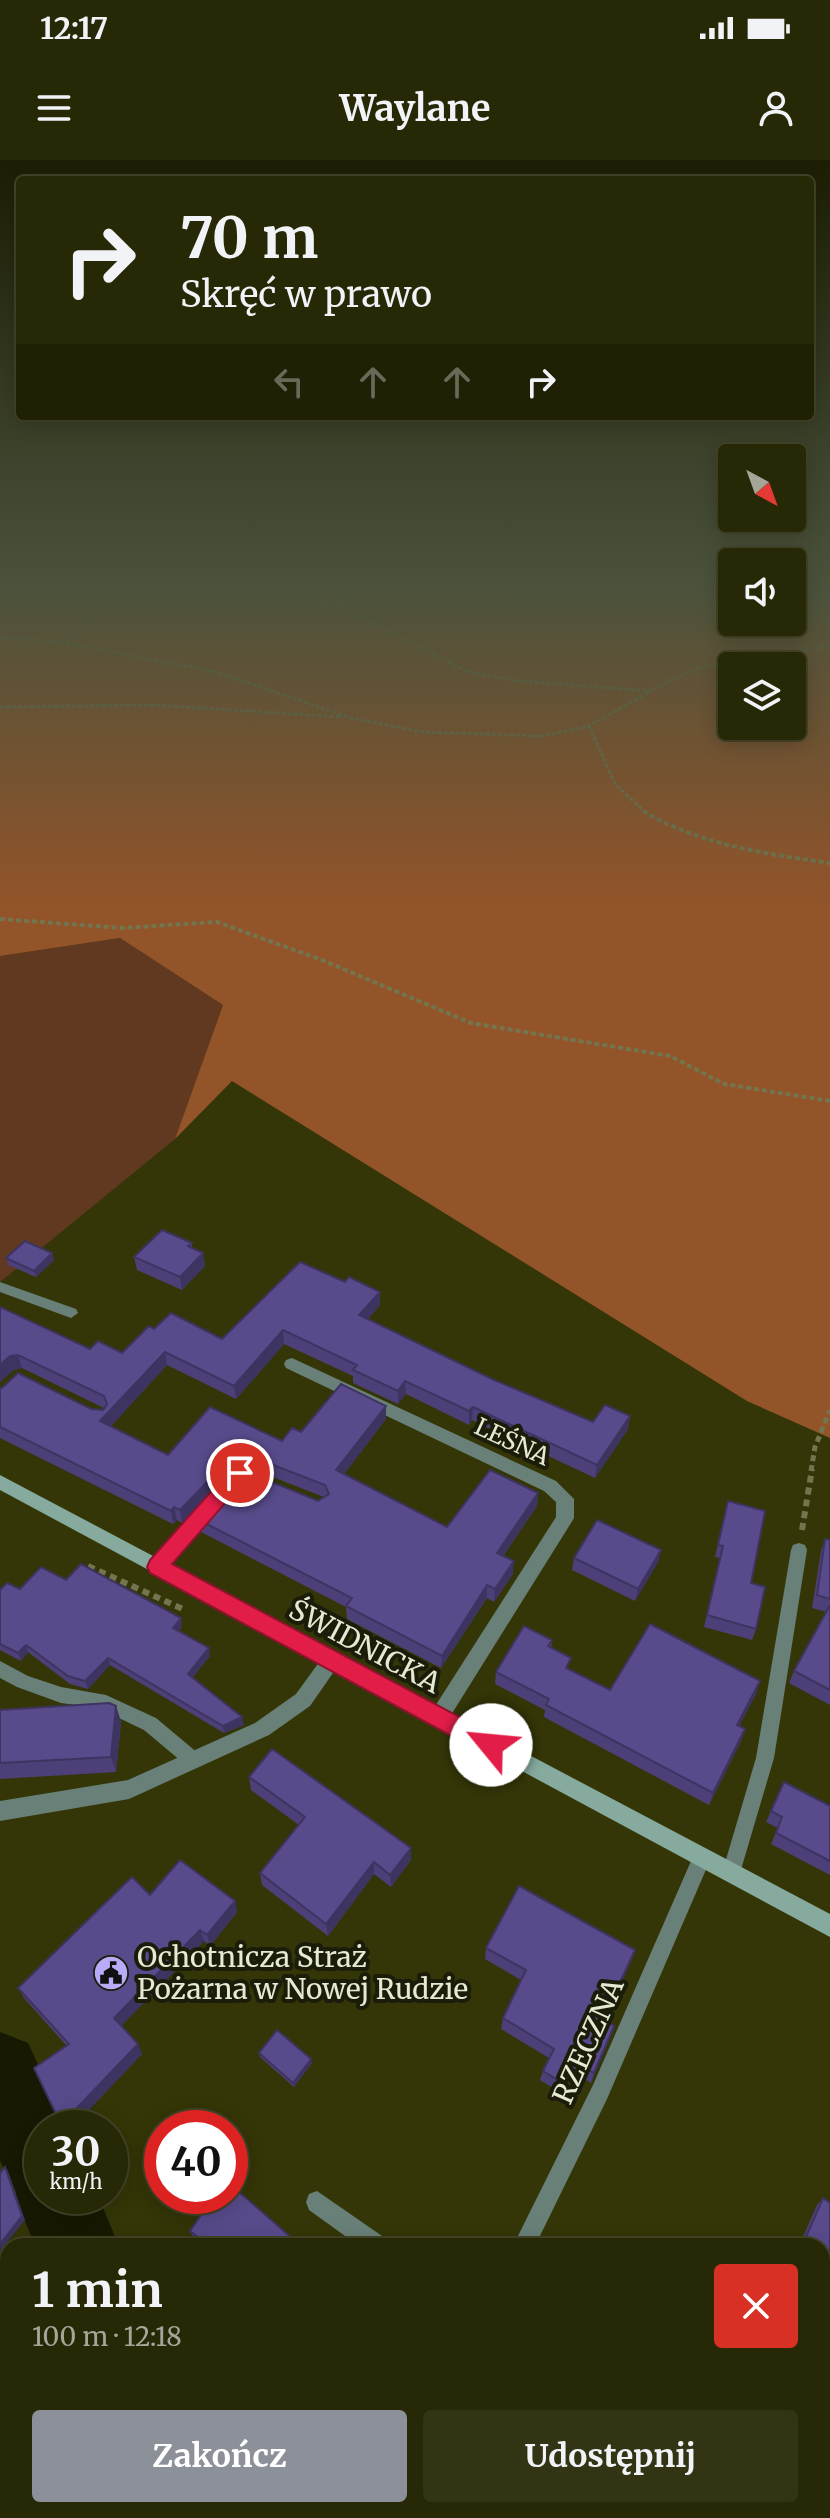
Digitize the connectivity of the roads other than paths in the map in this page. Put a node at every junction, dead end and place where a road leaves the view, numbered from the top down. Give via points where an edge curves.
1 (0, 1287) edge
2 (71, 1313) dead end
3 (292, 1364) dead end
4 (0, 1482) edge
5 (267, 1483) edge
6 (799, 1550) road end
7 (157, 1567) junction
8 (332, 1660) junction
9 (0, 1669) edge
10 (439, 1717) junction
11 (193, 1760) junction
12 (0, 1811) edge
13 (702, 1858) junction
14 (731, 1873) junction
15 (830, 1926) edge
16 (317, 2202) dead end
17 (366, 2238) edge
18 (528, 2238) edge

1 - 2 lane
3 - 10 street, LEŚNA via 550,1486 565,1499 565,1518
4 - 7 street, ŚWIDNICKA
5 - 7 lane via 240,1473
6 - 14 lane via 765,1758
7 - 8 street, ŚWIDNICKA
8 - 10 street, ŚWIDNICKA
8 - 11 street via 303,1700 262,1729
9 - 11 lane via 61,1695 100,1700 150,1724
10 - 13 street, ŚWIDNICKA
11 - 12 street via 129,1789
13 - 14 street, ŚWIDNICKA
13 - 18 lane, RZECZNA via 600,2092
14 - 15 street, ŚWIDNICKA
16 - 17 lane

